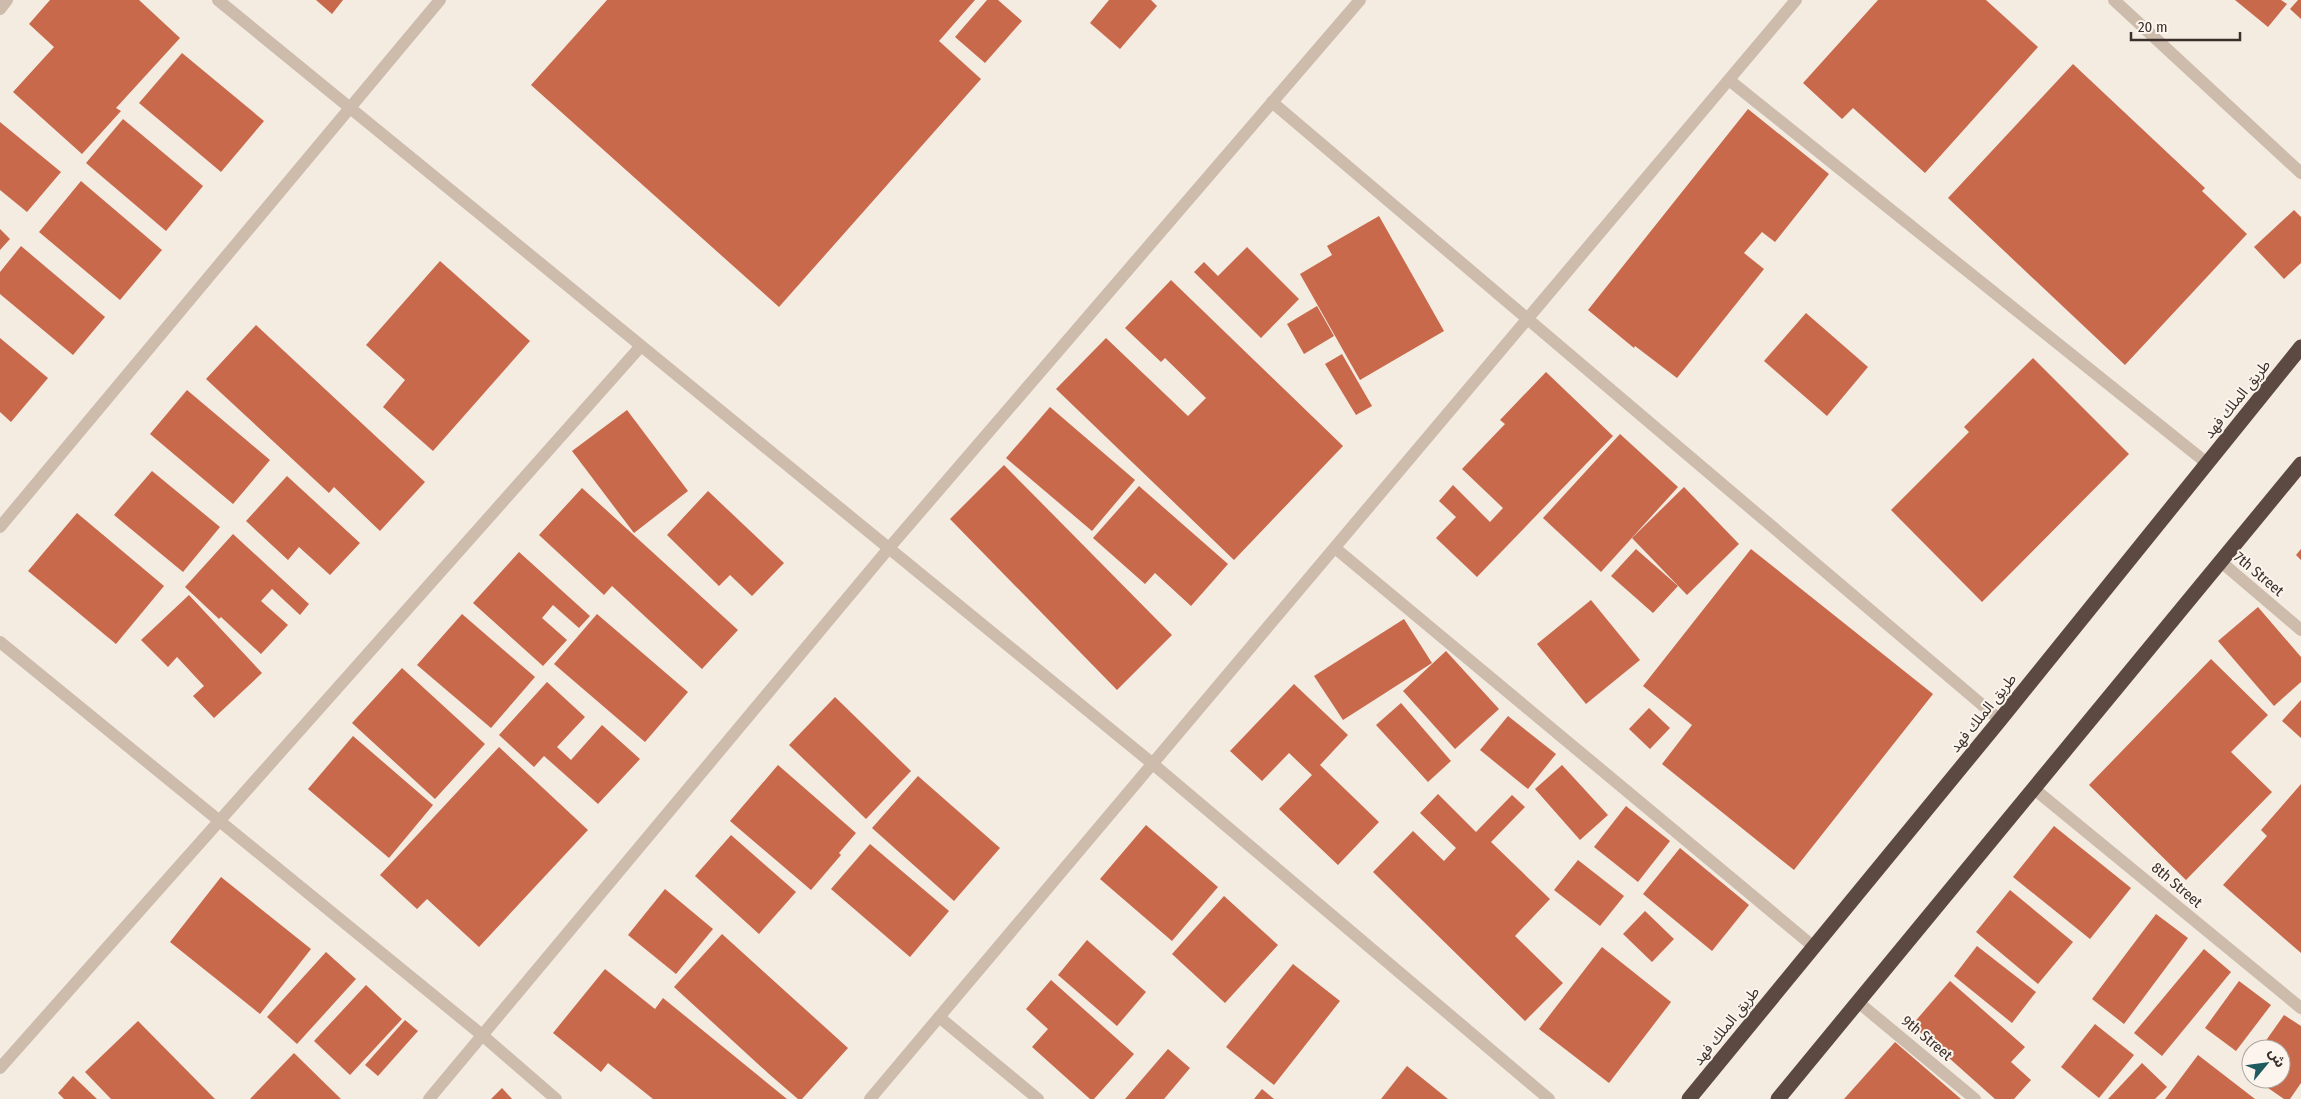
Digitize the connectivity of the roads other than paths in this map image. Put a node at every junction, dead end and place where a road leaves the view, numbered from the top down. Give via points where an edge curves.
1 (7, 0) edge
2 (218, 0) edge
3 (440, 0) edge
4 (1360, 0) edge
5 (1796, 0) edge
6 (2114, 0) edge
7 (0, 9) edge
8 (1729, 80) junction
9 (1272, 102) junction
10 (350, 108) junction
11 (2301, 173) edge
12 (1527, 319) junction
13 (641, 346) junction
14 (2301, 348) edge
15 (2208, 464) junction
16 (2301, 464) edge
17 (0, 527) edge
18 (889, 548) junction
19 (1335, 548) junction
20 (2220, 562) junction
21 (2301, 630) edge
22 (0, 642) edge
23 (2000, 720) junction
24 (1153, 764) junction
25 (2033, 788) junction
26 (219, 821) junction
27 (1814, 946) junction
28 (1858, 1002) junction
29 (2301, 1008) edge
30 (939, 1018) junction
31 (482, 1035) junction
32 (0, 1068) edge
33 (428, 1099) edge
34 (556, 1099) edge
35 (870, 1099) edge
36 (1038, 1099) edge
37 (1549, 1099) edge
38 (1688, 1099) edge
39 (1778, 1099) edge
40 (1975, 1099) edge

1 - 7 street
2 - 10 street
3 - 10 street
4 - 9 street
5 - 8 street
6 - 11 street
8 - 12 street
8 - 15 street
9 - 12 street
9 - 18 street
10 - 13 street
10 - 17 street
12 - 19 street
12 - 23 street
13 - 18 street
13 - 26 street
14 - 15 highway, طريق الملك فهد
15 - 23 highway, طريق الملك فهد
16 - 20 highway
18 - 24 street
18 - 31 street
19 - 24 street
19 - 27 street
20 - 21 street, 7th Street
20 - 25 highway
22 - 26 street
23 - 27 highway, طريق الملك فهد
24 - 30 street
24 - 37 street
25 - 28 highway
25 - 29 street, 8th Street
26 - 31 street
26 - 32 street
27 - 38 highway, طريق الملك فهد
28 - 39 highway
28 - 40 street, 9th Street
30 - 35 street
30 - 36 street
31 - 33 street
31 - 34 street

